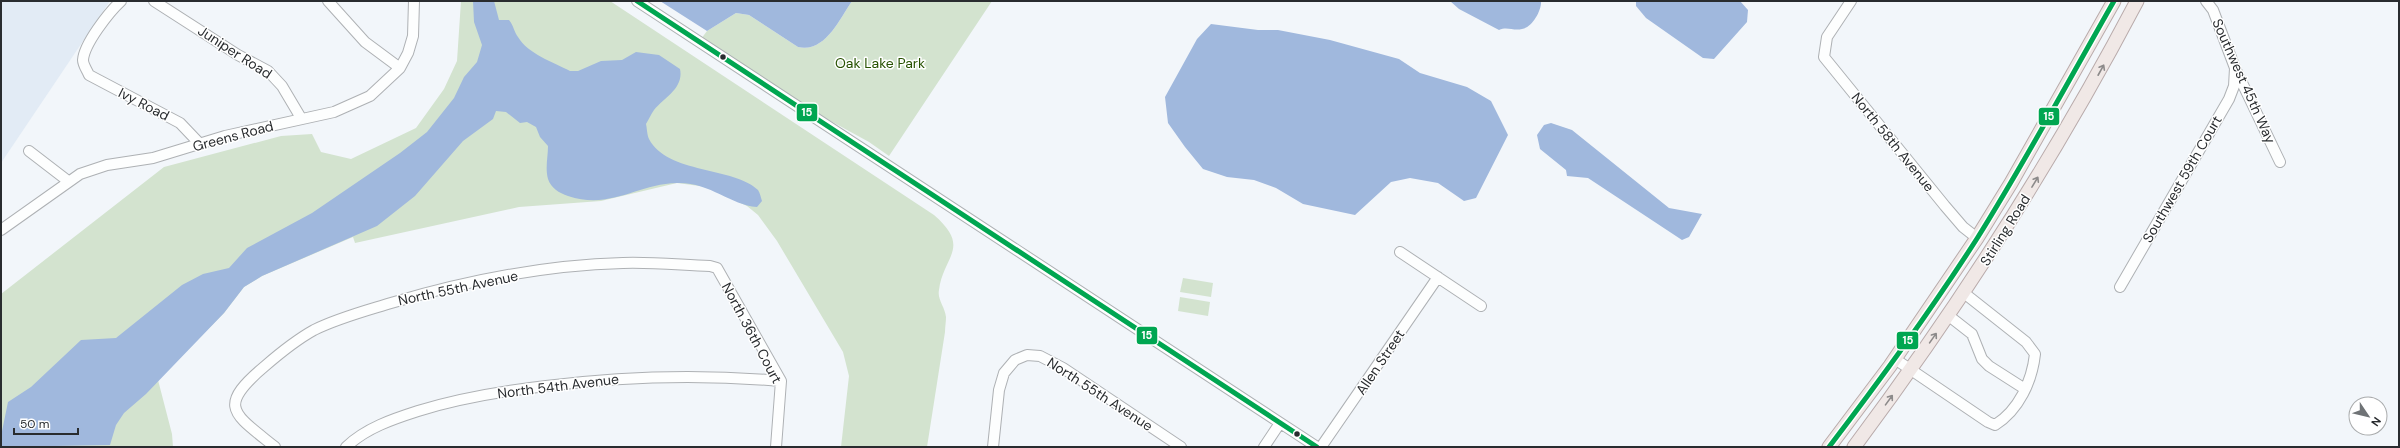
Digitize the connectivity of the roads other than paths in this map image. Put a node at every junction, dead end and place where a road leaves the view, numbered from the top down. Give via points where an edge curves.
1 (120, 1) edge
2 (154, 1) edge
3 (328, 1) edge
4 (414, 1) edge
5 (637, 1) edge
6 (1851, 1) edge
7 (2114, 1) edge
8 (2138, 1) edge
9 (2206, 1) edge
10 (2105, 19) junction
11 (2110, 52) junction
12 (400, 68) junction
13 (2235, 68) junction
14 (301, 118) junction
15 (200, 144) junction
16 (29, 151) dead end
17 (2280, 162) dead end
18 (68, 181) junction
19 (1, 230) edge
20 (1977, 238) junction
21 (1400, 252) dead end
22 (717, 268) joint
23 (1438, 277) junction
24 (2120, 287) dead end
25 (1964, 293) junction
26 (1482, 306) dead end
27 (1948, 316) junction
28 (1895, 359) junction
29 (1911, 370) junction
30 (781, 381) junction
31 (2025, 389) junction
32 (1280, 423) junction
33 (275, 447) edge
34 (346, 447) edge
35 (776, 447) edge
36 (993, 447) edge
37 (1181, 447) edge
38 (1264, 447) edge
39 (1317, 447) edge
40 (1321, 447) edge
41 (1829, 447) edge
42 (1854, 447) edge

1 - 15 street, Ivy Road via 110,11 84,52 83,62 89,75 180,123
2 - 14 street, Juniper Road via 238,55 268,71 282,86
3 - 12 street via 365,42
4 - 12 street, Greens Road via 413,36
5 - 32 street
6 - 20 street, North 58th Avenue via 1827,37 1824,57 1955,218
7 - 10 main road, Stirling Road
8 - 11 main road, Stirling Road
9 - 13 street, Southwest 45th Way via 2220,26
10 - 11 main road via 2112,29
10 - 20 main road, Stirling Road
25 -> 11 main road, Stirling Road via 2012,221
12 - 14 street, Greens Road via 370,96 334,112
13 - 17 street, Southwest 45th Way
13 - 24 street, Southwest 59th Court via 2234,86 2229,99
14 - 15 street, Greens Road
15 - 18 street, Greens Road via 153,158 107,165
16 - 18 street
18 - 19 street, Greens Road
20 - 28 main road, Stirling Road
21 - 23 street
22 - 30 street, North 36th Court
22 - 33 street, North 55th Avenue via 615,263 548,269 424,293 355,313 314,330 281,351 248,380 236,395 234,404 238,417
23 - 26 street
23 - 40 street, Allen Street
25 - 27 main road, Stirling Road
25 - 31 street via 2026,342 2035,354 2033,373
29 -> 27 main road, Stirling Road
27 - 31 street via 1972,334 1982,359 1989,366
28 - 29 street
28 - 41 main road, Stirling Road
29 - 31 street via 1995,425 2005,419
42 -> 29 main road, Stirling Road
30 - 34 street, North 54th Avenue via 710,376 610,378 515,390 445,402 385,422
30 - 35 street, North 36th Court
32 - 38 street
32 - 39 street
36 - 37 street, North 55th Avenue via 1004,373 1015,360 1027,355 1040,356 1063,368

